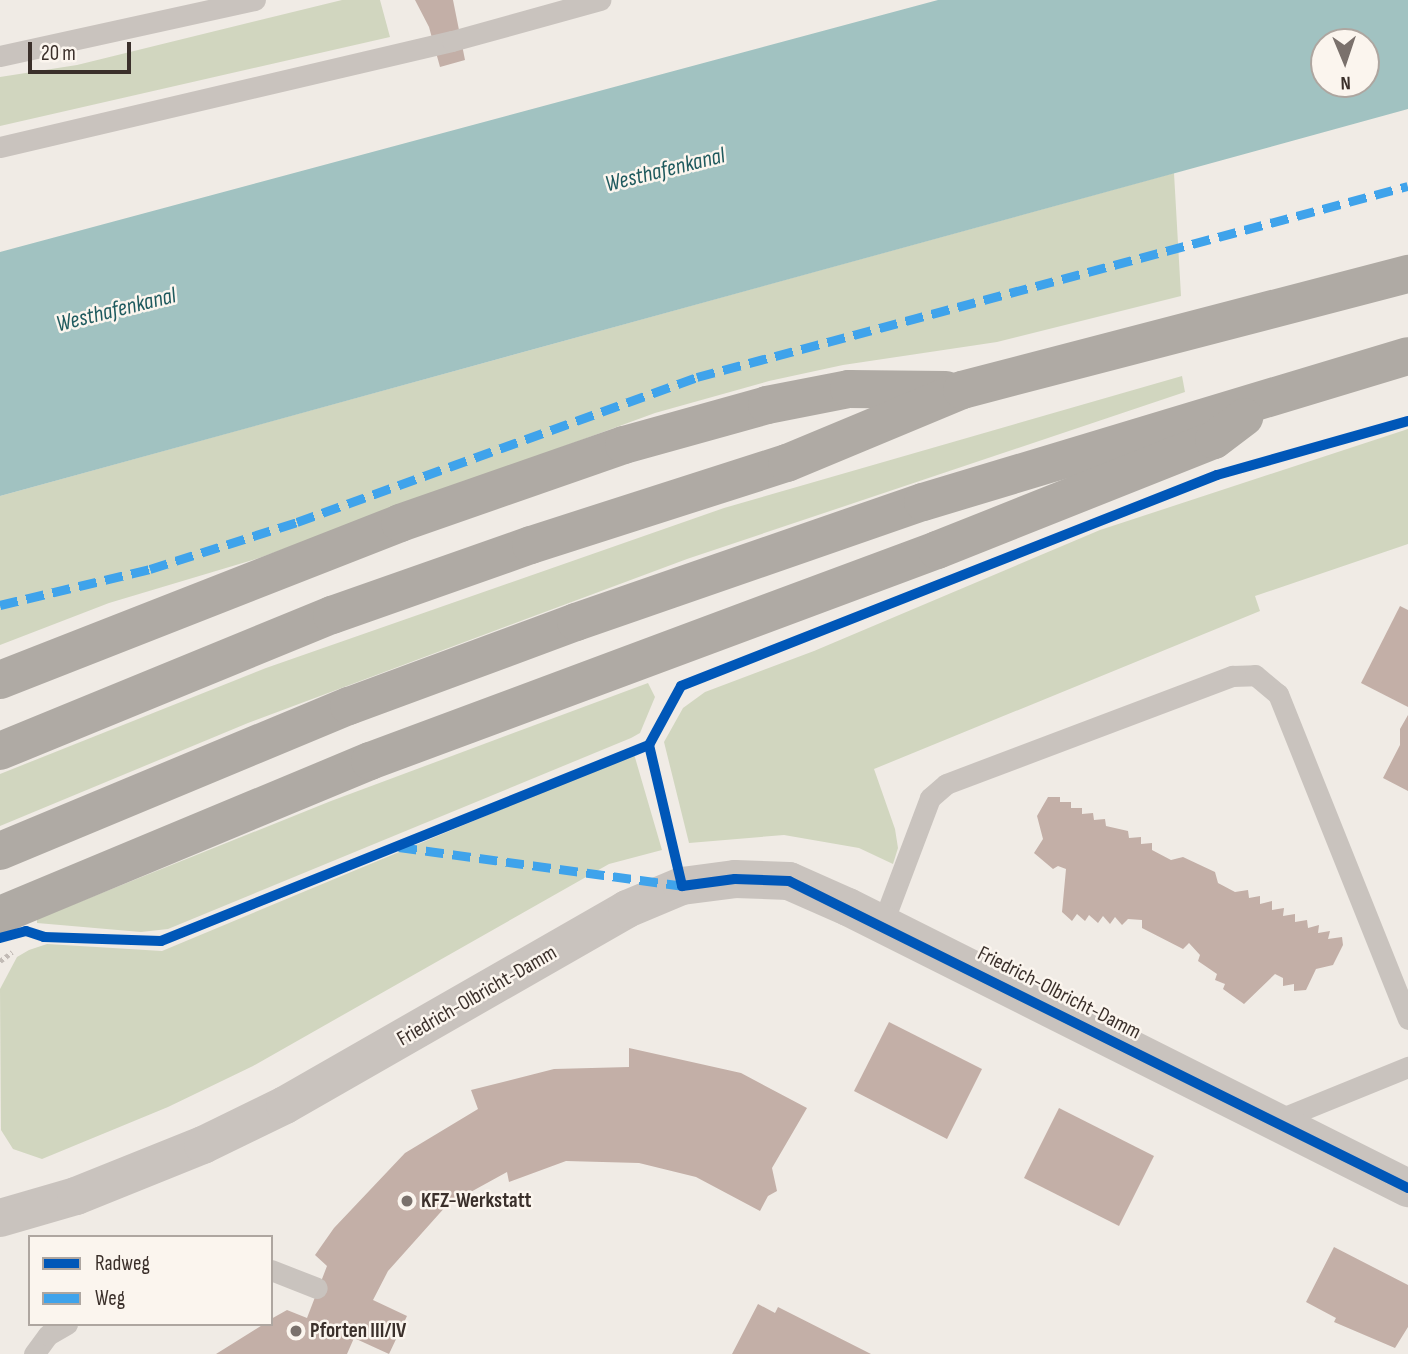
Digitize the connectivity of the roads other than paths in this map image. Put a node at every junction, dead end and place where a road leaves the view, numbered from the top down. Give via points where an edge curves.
1 (254, 0) edge
2 (600, 0) edge
3 (0, 57) edge
4 (0, 147) edge
5 (1408, 274) edge
6 (1408, 356) edge
7 (962, 390) junction
8 (1273, 396) junction
9 (0, 680) edge
10 (0, 751) edge
11 (0, 851) edge
12 (0, 915) edge
13 (883, 925) junction
14 (1408, 1019) edge
15 (1408, 1067) edge
16 (1275, 1121) junction
17 (1408, 1188) edge
18 (0, 1218) edge
19 (273, 1271) edge
20 (317, 1289) dead end
21 (64, 1326) edge
22 (34, 1354) edge

1 - 3 lane
2 - 4 lane via 433,45
5 - 7 highway
6 - 8 highway
7 - 9 highway via 849,389 767,405 624,445 400,523
7 - 10 highway via 787,463 332,615
8 - 11 highway via 923,502 576,622 349,706
8 - 12 highway via 1214,440 937,550 370,761
13 - 14 lane via 930,798 946,784 1232,676 1255,675 1278,694
13 - 16 street, Friedrich-Olbricht-Damm
13 - 18 street, Friedrich-Olbricht-Damm via 789,881 735,878 682,886 627,909 285,1105 203,1145 76,1196
15 - 16 lane
16 - 17 street, Friedrich-Olbricht-Damm
19 - 20 lane
21 - 22 lane via 48,1335

